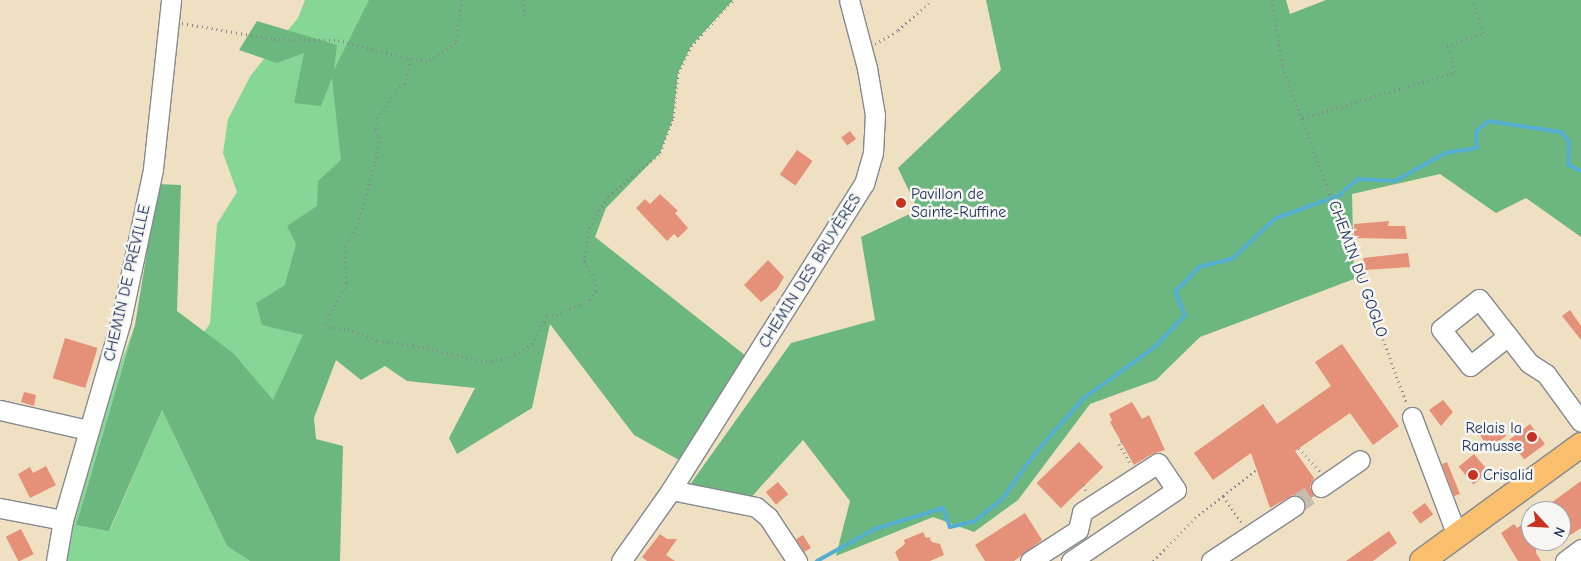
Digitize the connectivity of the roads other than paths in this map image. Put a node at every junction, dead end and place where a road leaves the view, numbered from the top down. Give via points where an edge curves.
1 (171, 0) edge
2 (849, 0) edge
3 (1508, 336) dead end
4 (0, 410) edge
5 (1412, 417) road end
6 (1581, 422) edge
7 (88, 430) junction
8 (1581, 446) edge
9 (1360, 460) dead end
10 (1324, 485) tunnel mouth
11 (671, 490) junction
12 (1294, 506) tunnel mouth
13 (0, 508) edge
14 (63, 520) junction
15 (1460, 533) junction
16 (1581, 549) edge
17 (56, 561) edge
18 (621, 561) edge
19 (796, 561) edge
20 (1030, 561) edge
21 (1071, 561) edge
22 (1211, 561) edge
23 (1422, 561) edge
24 (1565, 561) edge

1 - 7 street, CHEMIN DE PRÉVILLE via 153,170 122,320
2 - 11 street, CHEMIN DES BRUYÈRES via 863,51 876,135 864,184
3 - 6 street via 1529,363 1546,374
4 - 7 street
5 - 15 street
7 - 14 street, CHEMIN DE PRÉVILLE
8 - 15 main road
9 - 10 street
11 - 18 street, CHEMIN DES BRUYÈRES
11 - 19 street via 756,507 768,517
12 - 22 street
13 - 14 street
14 - 17 street, CHEMIN DE PRÉVILLE
15 - 23 main road
16 - 24 street
20 - 21 street via 1078,530 1082,512 1158,463 1176,490

